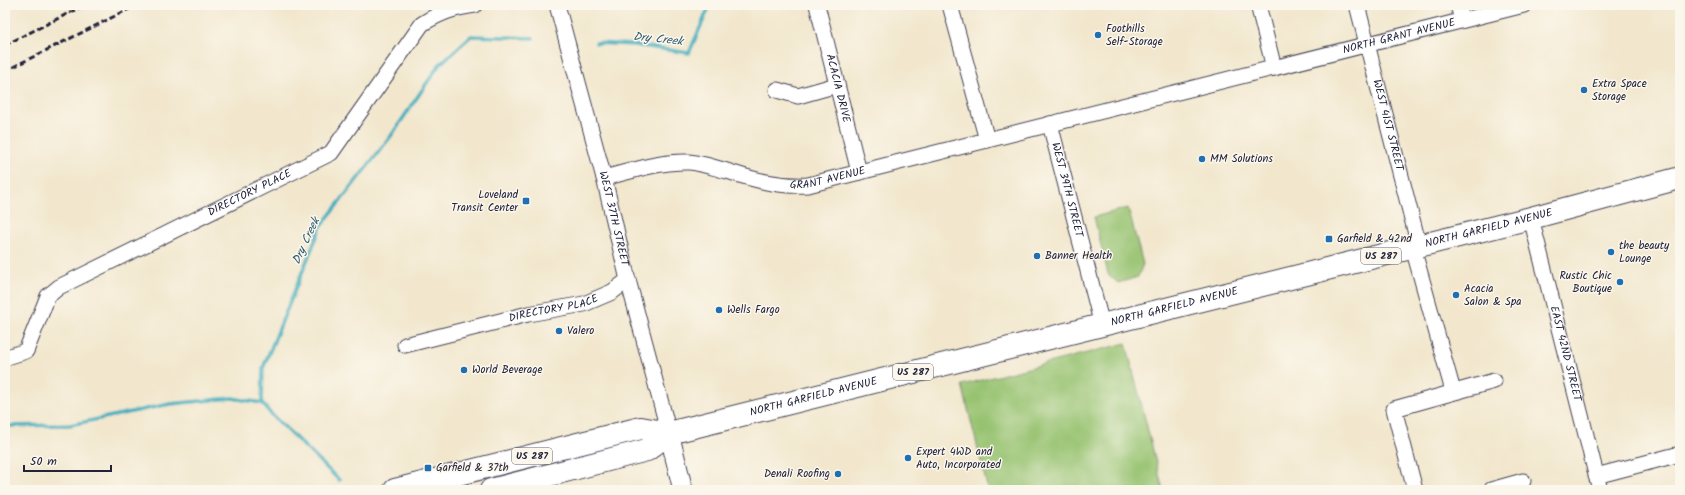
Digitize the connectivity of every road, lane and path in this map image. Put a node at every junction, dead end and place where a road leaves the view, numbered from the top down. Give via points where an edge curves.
1 (475, 5) edge
2 (557, 5) edge
3 (817, 5) edge
4 (950, 5) edge
5 (1258, 5) edge
6 (1357, 5) edge
7 (1458, 5) edge
8 (1524, 5) edge
9 (1462, 20) junction
10 (1367, 44) junction
11 (1274, 68) junction
12 (837, 85) junction
13 (776, 90) dead end
14 (1050, 124) junction
15 (987, 140) junction
16 (859, 172) junction
17 (604, 178) junction
18 (1680, 178) edge
19 (1531, 218) junction
20 (1416, 247) junction
21 (628, 280) junction
22 (1102, 325) junction
23 (405, 345) dead end
24 (7, 358) dead end
25 (1494, 381) dead end
26 (1453, 391) junction
27 (669, 432) junction
28 (1680, 454) edge
29 (1523, 481) dead end
30 (1598, 483) edge
31 (395, 490) edge
32 (491, 490) edge
33 (683, 490) edge
34 (1415, 490) edge
35 (1491, 490) edge

1 - 24 street, DIRECTORY PLACE via 438,14 422,24 331,153 59,287 48,296 26,351
2 - 17 street, WEST 37TH STREET
3 - 12 street, ACACIA DRIVE
4 - 15 street
5 - 11 street
6 - 10 street, WEST 41ST STREET
7 - 9 street
8 - 9 street, NORTH GRANT AVENUE
9 - 10 street, NORTH GRANT AVENUE
10 - 11 street, NORTH GRANT AVENUE
10 - 20 street, WEST 41ST STREET
11 - 14 street, NORTH GRANT AVENUE
12 - 13 street via 798,96
12 - 16 street, ACACIA DRIVE
14 - 15 street, GRANT AVENUE
14 - 22 street, WEST 39TH STREET
15 - 16 street, GRANT AVENUE
16 - 17 street, GRANT AVENUE via 808,185 790,186 772,184 689,162 656,165
17 - 21 street, WEST 37TH STREET
18 - 19 highway, NORTH GARFIELD AVENUE / US 287
19 - 20 highway, NORTH GARFIELD AVENUE / US 287
19 - 30 street, EAST 42ND STREET
20 - 22 highway, NORTH GARFIELD AVENUE / US 287
20 - 26 street, WEST 41ST STREET
21 - 23 street, DIRECTORY PLACE via 612,292 584,304 528,314
21 - 27 street, WEST 37TH STREET
22 - 27 highway, NORTH GARFIELD AVENUE / US 287
25 - 26 street
26 - 34 street via 1394,408
27 - 31 highway, NORTH GARFIELD AVENUE / US 287 via 641,428
27 - 32 highway, NORTH GARFIELD AVENUE / US 287 via 647,450
27 - 33 main road
28 - 30 street
29 - 35 street

